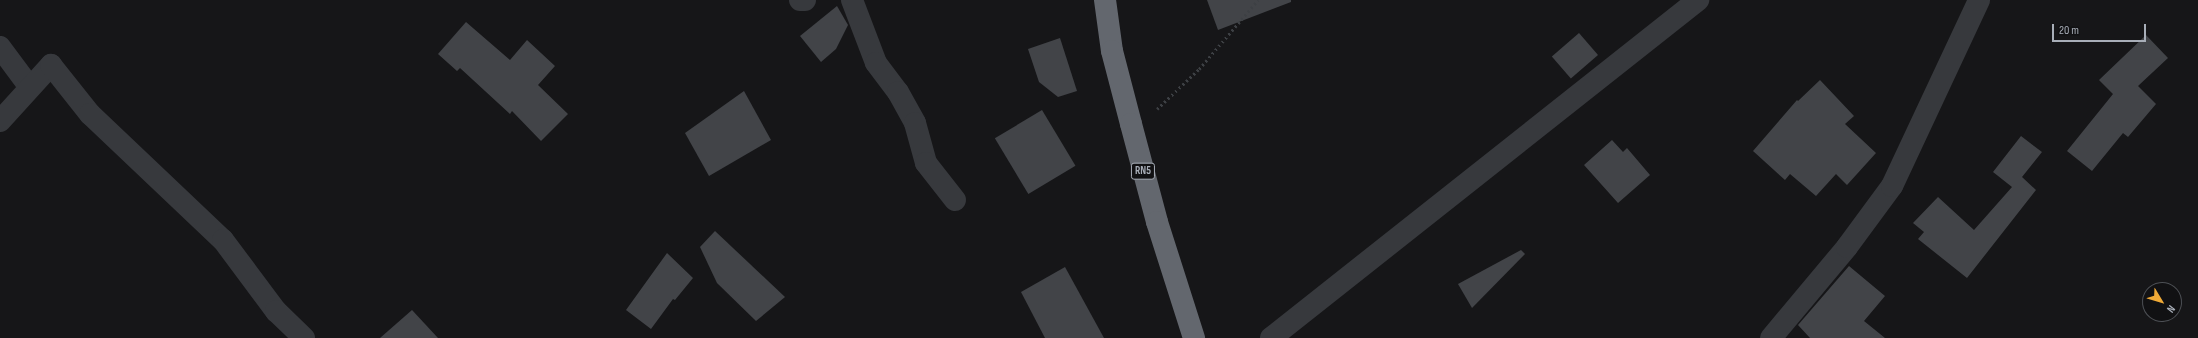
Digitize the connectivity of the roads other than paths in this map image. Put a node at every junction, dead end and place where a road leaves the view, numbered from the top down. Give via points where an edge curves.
1 (800, 0) edge
2 (805, 0) edge
3 (852, 0) edge
4 (1105, 0) edge
5 (1698, 0) edge
6 (1979, 0) edge
7 (0, 47) edge
8 (29, 86) junction
9 (0, 121) edge
10 (955, 200) dead end
11 (304, 338) edge
12 (1194, 338) edge
13 (1271, 338) edge
14 (1771, 338) edge

1 - 2 street
3 - 10 street via 876,63 898,92 915,123 926,163
4 - 12 highway, RN5 via 1112,51 1131,124 1157,222
5 - 13 street
6 - 14 street via 1892,186 1847,247
7 - 8 street
8 - 9 street
8 - 11 street via 51,65 90,114 223,240 276,311

